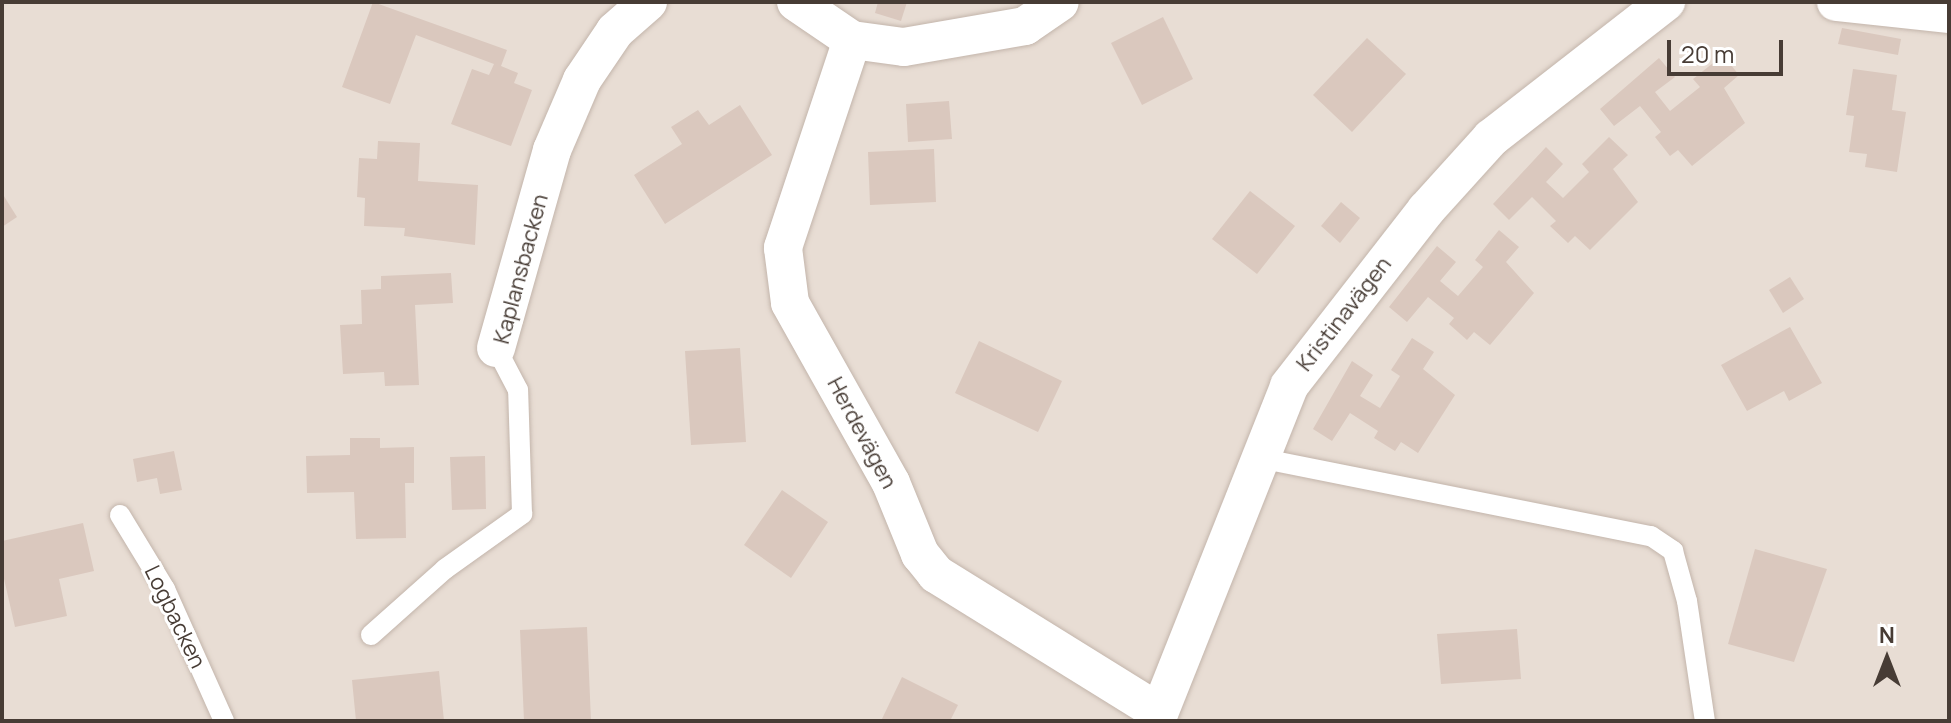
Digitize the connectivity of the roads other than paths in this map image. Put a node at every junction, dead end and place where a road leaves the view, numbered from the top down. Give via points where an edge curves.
1 (648, 2) edge
2 (796, 2) edge
3 (1060, 2) edge
4 (1666, 2) edge
5 (1836, 2) edge
6 (1949, 14) edge
7 (852, 40) junction
8 (496, 348) joint
9 (1259, 458) junction
10 (120, 515) dead end
11 (371, 635) dead end
12 (1158, 716) edge
13 (224, 721) edge
14 (1705, 721) edge

1 - 8 street, Kaplansbacken via 615,31 582,80 552,150
2 - 7 street
3 - 7 street via 1025,26 904,47
4 - 9 street, Kristinavägen via 1491,138 1426,210 1289,386
5 - 6 street
7 - 12 street, Herdevägen via 783,248 790,303 891,483 920,554 936,574
8 - 11 lane, Kaplansbacken via 518,390 522,514 445,569
9 - 12 street, Kristinavägen
9 - 14 lane via 1651,536 1673,551 1687,601
10 - 13 lane, Logbacken via 165,589

